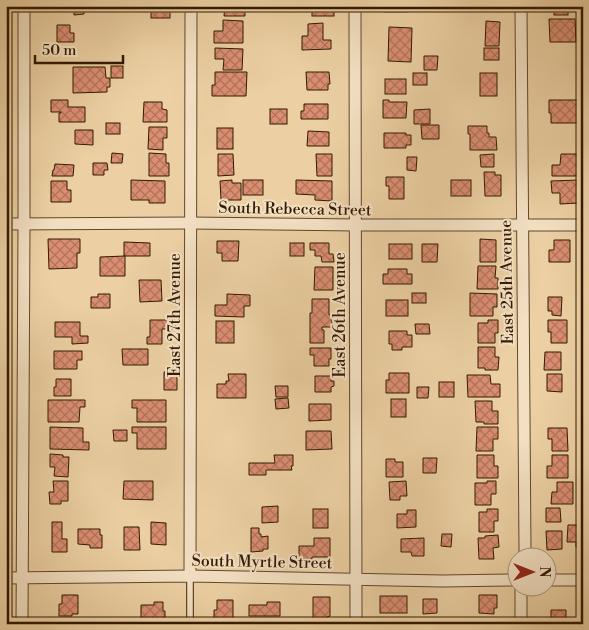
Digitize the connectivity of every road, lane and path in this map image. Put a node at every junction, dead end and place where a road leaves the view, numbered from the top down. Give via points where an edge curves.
1 (24, 6) edge
2 (191, 6) edge
3 (355, 6) edge
4 (521, 6) edge
5 (190, 223) junction
6 (6, 224) edge
7 (24, 224) junction
8 (356, 225) junction
9 (522, 225) junction
10 (583, 225) edge
11 (525, 548) edge
12 (190, 576) junction
13 (6, 578) edge
14 (22, 578) junction
15 (356, 579) junction
16 (506, 580) edge
17 (556, 580) edge
18 (583, 580) edge
19 (521, 598) edge
20 (22, 624) edge
21 (190, 624) edge
22 (356, 624) edge
23 (521, 624) edge

1 - 7 street
2 - 5 street, East 27th Avenue
3 - 8 street, East 26th Avenue
4 - 9 street, East 25th Avenue
5 - 7 street, South Rebecca Street
5 - 8 street, South Rebecca Street
5 - 12 street, East 27th Avenue
6 - 7 street, South Rebecca Street
7 - 14 street
8 - 9 street, South Rebecca Street
8 - 15 street, East 26th Avenue
9 - 10 street, South Rebecca Street
9 - 11 street, East 25th Avenue
12 - 14 street, South Myrtle Street
12 - 15 street, South Myrtle Street
12 - 21 lane, East 27th Avenue
13 - 14 street, South Myrtle Street
14 - 20 street
15 - 16 street, South Myrtle Street
15 - 22 street, East 26th Avenue
17 - 18 street
19 - 23 street

